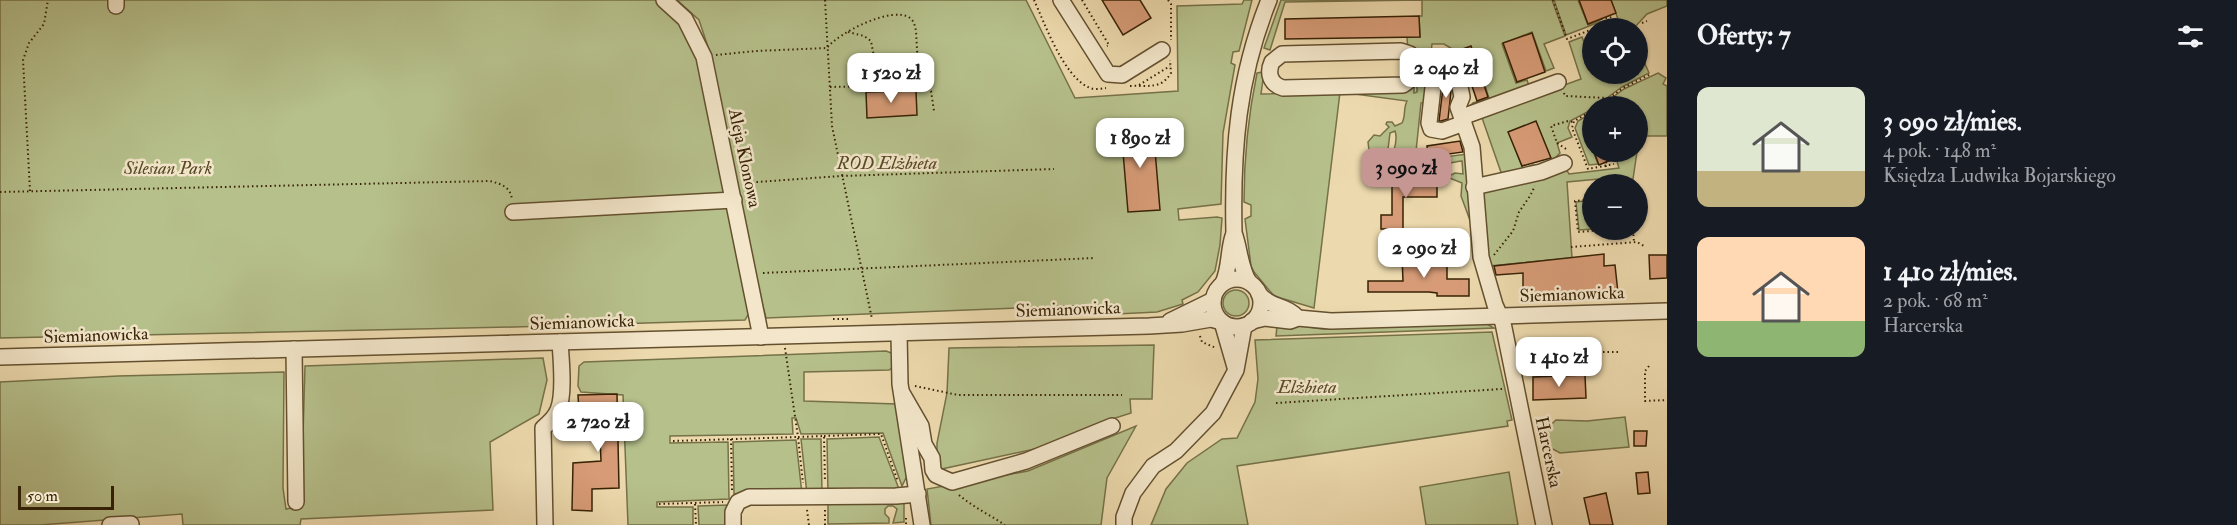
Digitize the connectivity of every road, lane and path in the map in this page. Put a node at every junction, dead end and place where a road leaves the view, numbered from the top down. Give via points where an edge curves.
1 (48, 0) edge
2 (664, 0) edge
3 (825, 0) edge
4 (1034, 0) edge
5 (1061, 0) edge
6 (1082, 0) edge
7 (1168, 0) edge
8 (1177, 0) edge
9 (1269, 0) edge
10 (1553, 0) edge
11 (1171, 4) junction
12 (848, 32) junction
13 (1582, 33) edge
14 (827, 48) junction
15 (1101, 51) dead end
16 (1167, 51) junction
17 (704, 57) junction
18 (1249, 62) junction
19 (1170, 66) junction
20 (1269, 68) junction
21 (1652, 74) dead end
22 (1558, 82) dead end
23 (919, 85) junction
24 (875, 86) junction
25 (1138, 86) junction
26 (830, 87) junction
27 (1127, 87) dead end
28 (1106, 88) dead end
29 (1565, 96) dead end
30 (1612, 96) edge
31 (1582, 97) edge
32 (934, 111) dead end
33 (1582, 117) edge
34 (1573, 122) junction
35 (1565, 156) joint
36 (1607, 162) edge
37 (1614, 164) dead end
38 (1606, 166) junction
39 (1054, 169) dead end
40 (841, 176) junction
41 (731, 183) junction
42 (1535, 184) dead end
43 (1474, 187) junction
44 (30, 191) junction
45 (0, 192) edge
46 (734, 200) junction
47 (1582, 200) edge
48 (513, 212) joint
49 (1582, 232) edge
50 (1234, 233) junction
51 (1634, 242) joint
52 (1644, 246) dead end
53 (1571, 247) dead end
54 (1492, 256) dead end
55 (1095, 258) dead end
56 (861, 268) junction
57 (748, 273) junction
58 (1223, 283) junction
59 (1254, 288) junction
60 (1213, 300) junction
61 (1667, 311) edge
62 (1502, 316) junction
63 (1298, 318) junction
64 (873, 322) dead end
65 (1222, 322) junction
66 (1165, 324) junction
67 (1247, 324) junction
68 (898, 333) junction
69 (761, 337) junction
70 (560, 342) junction
71 (1202, 342) dead end
72 (785, 347) dead end
73 (1224, 348) dead end
74 (294, 349) junction
75 (1603, 352) dead end
76 (1618, 352) dead end
77 (0, 357) edge
78 (1650, 366) dead end
79 (1236, 370) junction
80 (1505, 388) dead end
81 (906, 389) junction
82 (1122, 395) dead end
83 (1667, 400) edge
84 (1276, 403) dead end
85 (1112, 426) dead end
86 (824, 436) junction
87 (798, 437) junction
88 (731, 439) junction
89 (673, 441) dead end
90 (946, 479) junction
91 (803, 483) dead end
92 (825, 483) dead end
93 (900, 487) dead end
94 (918, 494) junction
95 (296, 502) dead end
96 (738, 502) junction
97 (695, 503) junction
98 (659, 504) dead end
99 (807, 509) dead end
100 (825, 509) dead end
101 (131, 524) edge
102 (110, 525) edge
103 (545, 525) edge
104 (696, 525) edge
105 (733, 525) edge
106 (809, 525) edge
107 (825, 525) edge
108 (922, 525) edge
109 (1005, 525) edge
110 (1124, 525) edge
111 (1544, 525) edge

1 - 44 path via 44,24 29,43 23,60
2 - 17 street, Aleja Klonowa via 685,19
3 - 14 path
4 - 28 path via 1067,68 1088,88
5 - 16 street via 1108,74 1122,75
6 - 15 path via 1109,45
7 - 11 path
8 - 11 path
9 - 18 street
10 - 13 path via 1567,39
11 - 16 path
12 - 14 path
12 - 23 path via 878,18 909,17 916,31
12 - 24 path via 871,40
14 - 17 path
14 - 26 path
16 - 19 path
17 - 41 street, Aleja Klonowa
18 - 20 street
18 - 50 street via 1235,134
19 - 25 path
19 - 25 path via 1170,76 1158,86
20 - 20 street via 1274,83 1293,88 1403,85 1414,77 1417,66 1410,54 1401,51 1282,54
21 - 30 path
22 - 43 street, Harcerska via 1463,120 1472,147
23 - 24 path
23 - 32 path via 931,91
24 - 26 path
25 - 27 path
26 - 40 path
29 - 31 path
33 - 34 path
34 - 35 path via 1551,126
34 - 38 path via 1588,169
35 - 43 street via 1541,172
36 - 38 path
37 - 38 path
39 - 40 path
40 - 41 path
40 - 56 path
41 - 46 street, Aleja Klonowa
42 - 54 path via 1513,231
43 - 62 street, Harcerska via 1481,257
44 - 45 path
44 - 48 path via 490,180 504,185 511,194
46 - 48 street
46 - 57 street, Aleja Klonowa
47 - 49 path via 1575,201 1578,232
50 - 58 street
50 - 59 street via 1243,272
51 - 52 path
51 - 53 path
55 - 56 path
56 - 57 path
56 - 64 path
57 - 69 street, Aleja Klonowa
58 - 59 street via 1236,279
58 - 60 street
59 - 63 street, Siemianowicka via 1267,303 1294,312
59 - 67 street via 1260,307
60 - 65 street
60 - 66 street, Siemianowicka
61 - 62 street, Siemianowicka
62 - 63 street, Siemianowicka via 1331,321
62 - 111 street, Harcerska
63 - 67 street, Siemianowicka via 1261,318
65 - 66 street, Siemianowicka via 1211,319
65 - 67 street via 1234,327
65 - 79 street
66 - 68 street, Siemianowicka
67 - 79 street
68 - 69 street, Siemianowicka
68 - 81 street
69 - 70 street, Siemianowicka
70 - 74 street, Siemianowicka
70 - 103 street via 561,399 559,409 543,428
71 - 73 path
72 - 87 path
74 - 77 street, Siemianowicka
74 - 95 street
75 - 76 path
78 - 83 path via 1645,371 1645,401
79 - 110 street via 1213,413 1176,451 1154,466 1133,493
80 - 84 path
81 - 82 path via 958,395
81 - 90 street via 933,470
81 - 94 street
85 - 90 street via 1019,463 966,479
86 - 87 path
86 - 92 path
86 - 93 path via 881,434
87 - 88 path
87 - 91 path
88 - 89 path
88 - 96 path via 732,495
90 - 109 path via 968,503
94 - 96 street via 749,497
94 - 108 street
96 - 97 path
96 - 105 street
97 - 98 path
97 - 104 path
99 - 106 path
100 - 107 path
101 - 102 street

